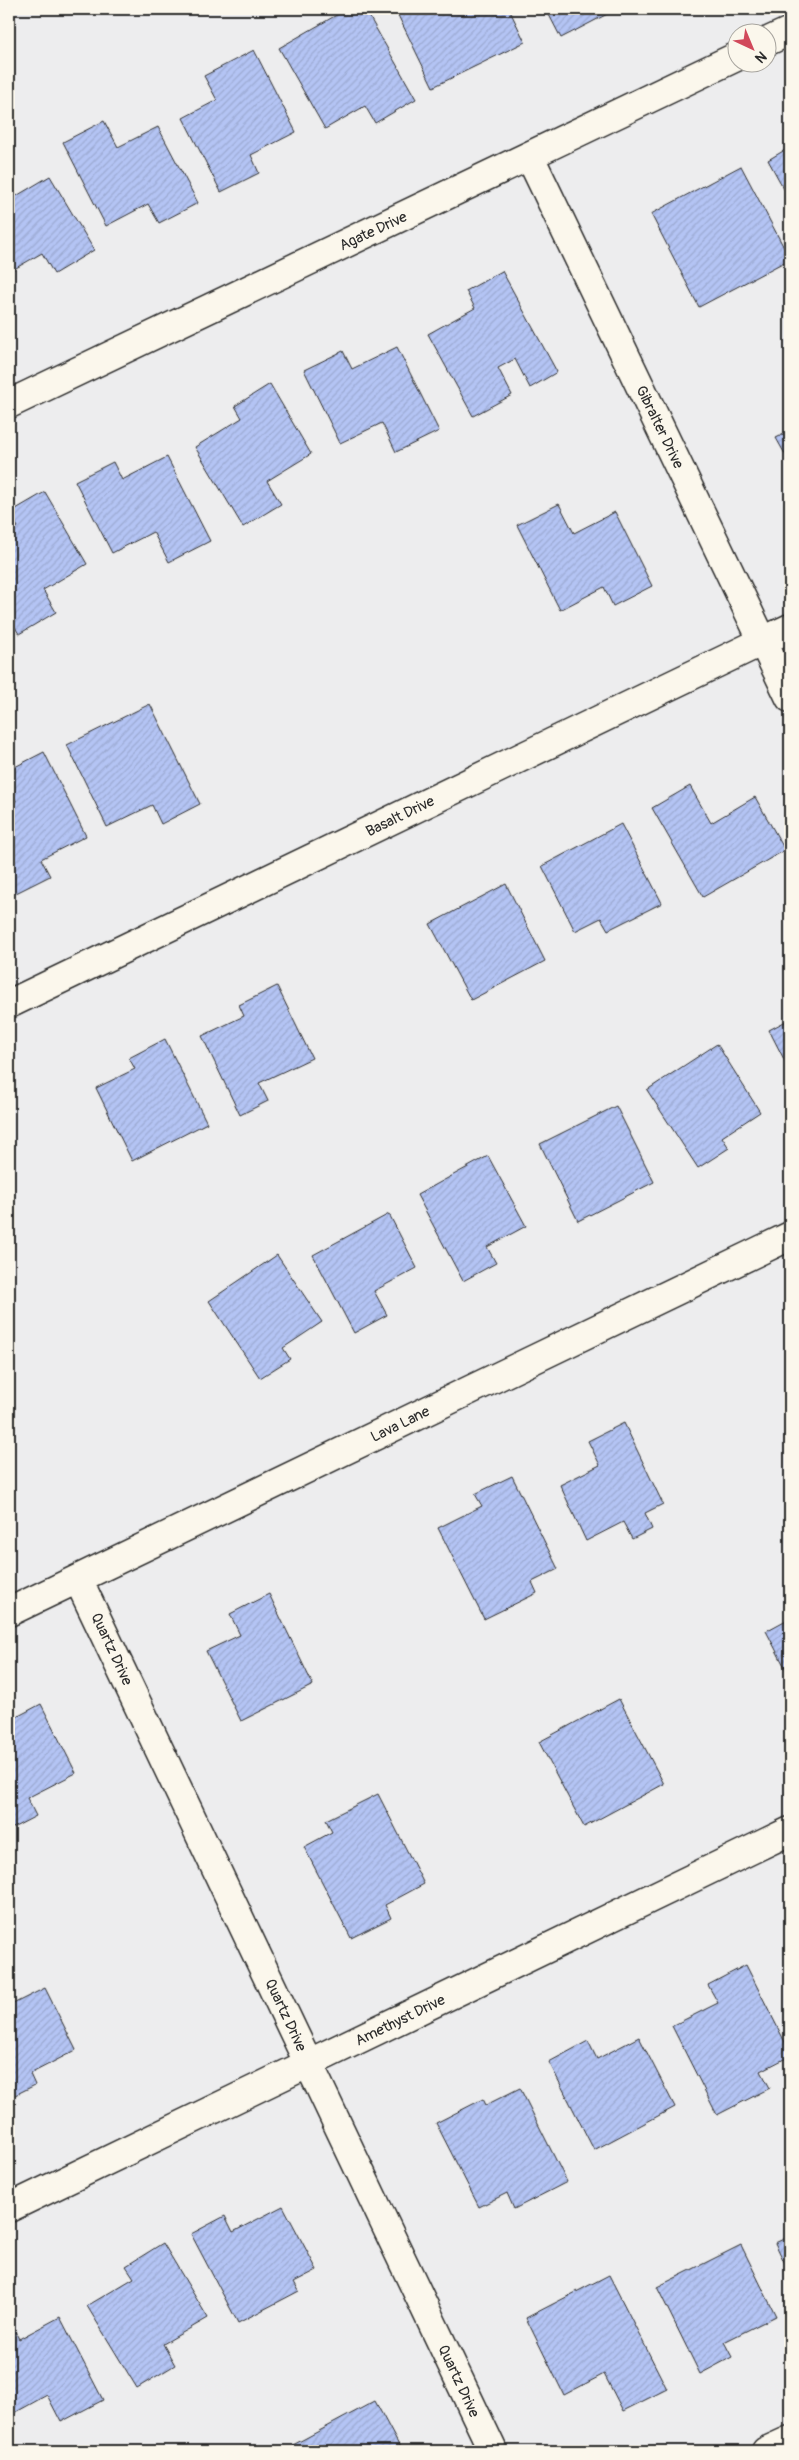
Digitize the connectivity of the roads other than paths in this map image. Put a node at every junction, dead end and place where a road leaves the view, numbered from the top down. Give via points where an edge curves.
1 (790, 31) edge
2 (776, 37) edge
3 (726, 62) edge
4 (530, 157) junction
5 (9, 404) edge
6 (790, 628) edge
7 (763, 641) junction
8 (790, 698) edge
9 (9, 1004) edge
10 (790, 1236) edge
11 (78, 1579) junction
12 (9, 1612) edge
13 (790, 1831) edge
14 (308, 2064) junction
15 (9, 2208) edge
16 (790, 2440) edge
17 (493, 2451) edge
18 (766, 2451) edge

1 - 2 street
3 - 4 street, Agate Drive
4 - 5 street, Agate Drive
4 - 7 street, Gibralter Drive
6 - 7 street, Basalt Drive
7 - 8 street, Gibralter Drive
7 - 9 street, Basalt Drive
10 - 11 street, Lava Lane
11 - 12 street, Lava Lane
11 - 14 street, Quartz Drive
13 - 14 street, Amethyst Drive
14 - 15 street, Amethyst Drive
14 - 17 street, Quartz Drive
16 - 18 street

